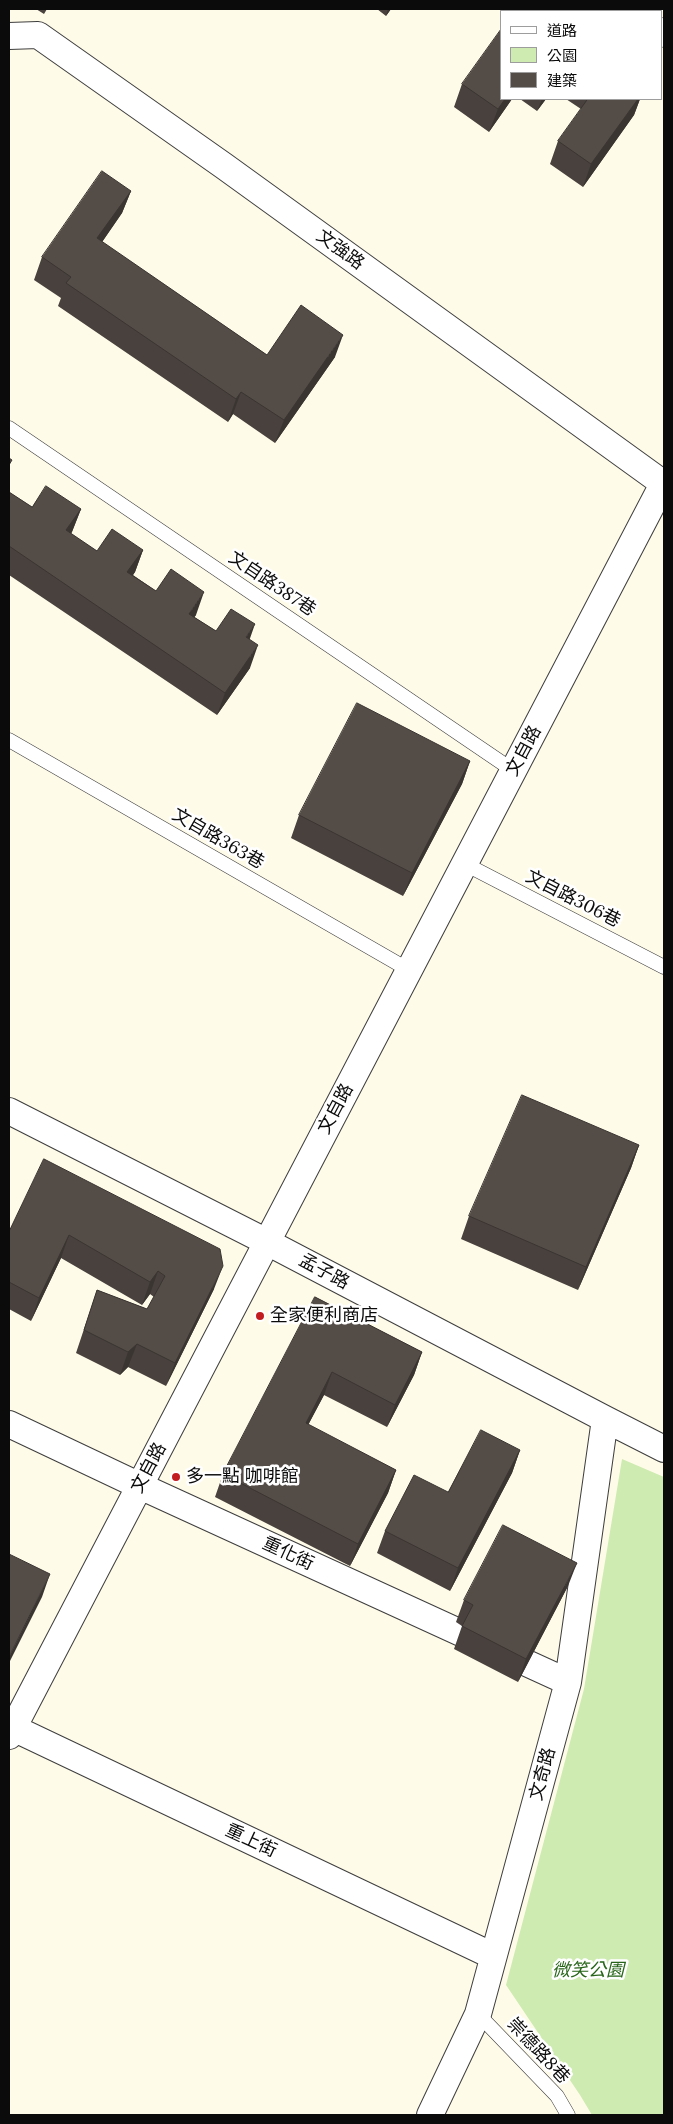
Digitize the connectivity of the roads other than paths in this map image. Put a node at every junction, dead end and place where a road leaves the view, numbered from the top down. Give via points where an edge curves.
1 (9, 36) edge
2 (9, 428) edge
3 (664, 484) edge
4 (9, 740) edge
5 (514, 771) junction
6 (465, 864) junction
7 (664, 967) edge
8 (409, 970) junction
9 (9, 1111) edge
10 (267, 1242) junction
11 (605, 1419) junction
12 (9, 1424) edge
13 (664, 1448) edge
14 (140, 1486) junction
15 (568, 1682) junction
16 (10, 1730) edge
17 (493, 1956) junction
18 (478, 2014) junction
19 (430, 2115) edge
20 (568, 2115) edge

1 - 3 street, 文強路 via 38,35
2 - 5 lane, 文自路387巷
3 - 5 street, 文自路
4 - 8 lane, 文自路363巷
5 - 6 street, 文自路
6 - 7 lane, 文自路306巷
6 - 8 street, 文自路
8 - 10 street, 文自路
9 - 10 street, 孟子路
10 - 11 street, 孟子路
10 - 14 street, 文自路
11 - 13 street, 孟子路
11 - 15 street, 文奇路
12 - 14 street, 重化街
14 - 15 street, 重化街
14 - 16 street, 文自路
15 - 17 street, 文奇路
16 - 17 street, 重上街
17 - 18 street, 文奇路
18 - 19 street, 文奇路
18 - 20 lane, 崇德路8巷 via 556,2096

